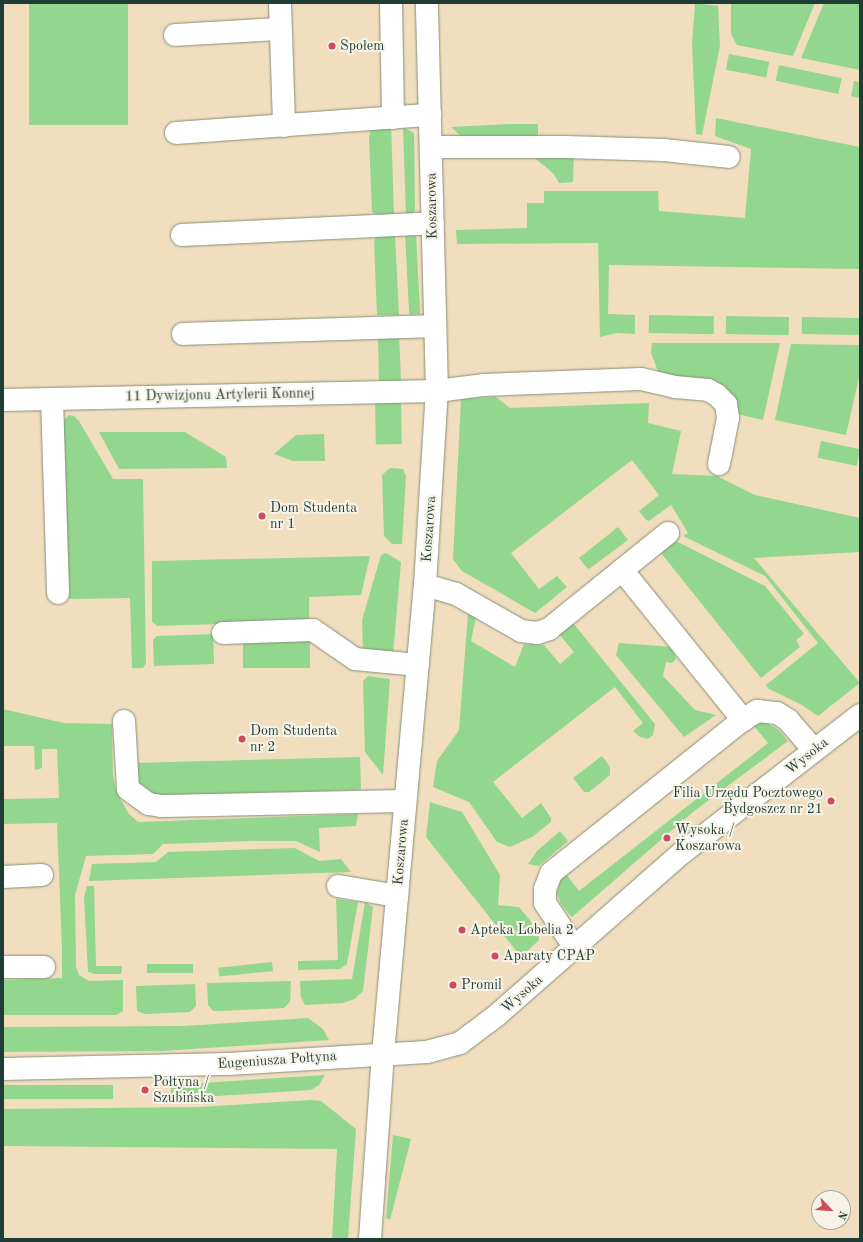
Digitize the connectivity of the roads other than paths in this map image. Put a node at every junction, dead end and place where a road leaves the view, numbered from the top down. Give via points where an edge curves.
1 (280, 3) edge
2 (391, 3) edge
3 (427, 3) edge
4 (280, 29) junction
5 (175, 35) dead end
6 (430, 116) junction
7 (393, 118) junction
8 (284, 126) junction
9 (176, 133) dead end
10 (431, 147) junction
11 (729, 157) dead end
12 (433, 223) junction
13 (182, 235) dead end
14 (435, 326) junction
15 (183, 334) dead end
16 (437, 391) junction
17 (52, 399) junction
18 (3, 400) edge
19 (719, 464) dead end
20 (668, 533) dead end
21 (622, 570) junction
22 (425, 584) junction
23 (58, 593) dead end
24 (223, 633) dead end
25 (418, 665) junction
26 (860, 715) edge
27 (743, 720) junction
28 (124, 721) dead end
29 (814, 750) junction
30 (405, 800) junction
31 (42, 875) dead end
32 (3, 876) edge
33 (338, 886) dead end
34 (397, 896) junction
35 (575, 948) junction
36 (3, 967) edge
37 (44, 967) dead end
38 (382, 1054) junction
39 (3, 1069) edge
40 (370, 1239) edge

1 - 4 street
2 - 7 street
3 - 6 street, Koszarowa
4 - 5 street
4 - 8 street
6 - 7 street
6 - 10 street, Koszarowa
7 - 8 street
8 - 9 street
10 - 11 street via 664,150
10 - 12 street, Koszarowa
12 - 13 street
12 - 14 street, Koszarowa
14 - 15 street
14 - 16 street, Koszarowa
16 - 17 street, 11 Dywizjonu Artylerii Konnej
16 - 19 street, 11 Dywizjonu Artylerii Konnej via 483,385 640,379 674,387 708,390 726,404 728,418
16 - 22 street, Koszarowa
17 - 18 street, 11 Dywizjonu Artylerii Konnej
17 - 23 street
20 - 21 street
21 - 22 street via 549,629 537,633 521,631 456,594
21 - 27 street
22 - 25 street, Koszarowa
24 - 25 street via 313,630 355,659
25 - 30 street, Koszarowa
26 - 29 street, Wysoka
27 - 29 street via 757,711 777,713 788,720
27 - 35 street via 551,873 545,889 545,903
28 - 30 street via 128,789 149,804 162,806
29 - 35 street, Wysoka via 683,852
30 - 34 street, Koszarowa
31 - 32 street
33 - 34 street
34 - 38 street, Koszarowa
35 - 38 street, Wysoka via 496,1016 460,1043 427,1052
36 - 37 street
38 - 39 street, Eugeniusza Połtyna via 229,1064
38 - 40 street

